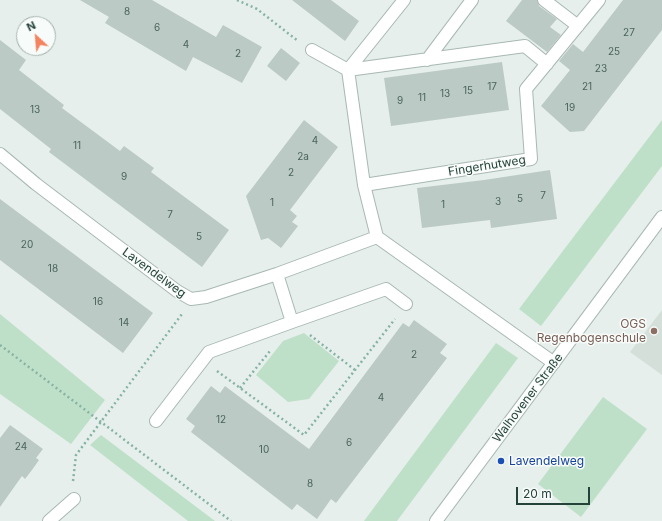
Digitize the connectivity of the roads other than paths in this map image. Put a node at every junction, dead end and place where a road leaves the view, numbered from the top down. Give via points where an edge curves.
1 (404, 0) edge
2 (472, 0) edge
3 (544, 0) edge
4 (600, 0) edge
5 (578, 26) junction
6 (312, 50) road end
7 (427, 60) junction
8 (547, 64) junction
9 (348, 70) junction
10 (0, 154) edge
11 (364, 185) junction
12 (662, 217) edge
13 (376, 237) junction
14 (277, 274) junction
15 (406, 304) road end
16 (292, 322) junction
17 (554, 363) junction
18 (156, 421) dead end
19 (74, 500) road end
20 (49, 521) edge
21 (436, 521) edge

1 - 9 street
2 - 7 street
3 - 5 street
4 - 5 street, Fingerhutweg
5 - 8 street, Fingerhutweg
6 - 9 street
7 - 8 street via 525,46
7 - 9 street
8 - 11 street, Fingerhutweg via 526,89 531,159
9 - 11 street
10 - 14 street, Lavendelweg via 36,184 191,299 206,297
11 - 13 street
12 - 17 street, Walhovener Straße
13 - 14 street, Lavendelweg
13 - 17 street
14 - 16 street
15 - 16 street via 386,289
16 - 18 street via 209,352
17 - 21 street, Walhovener Straße
19 - 20 street

